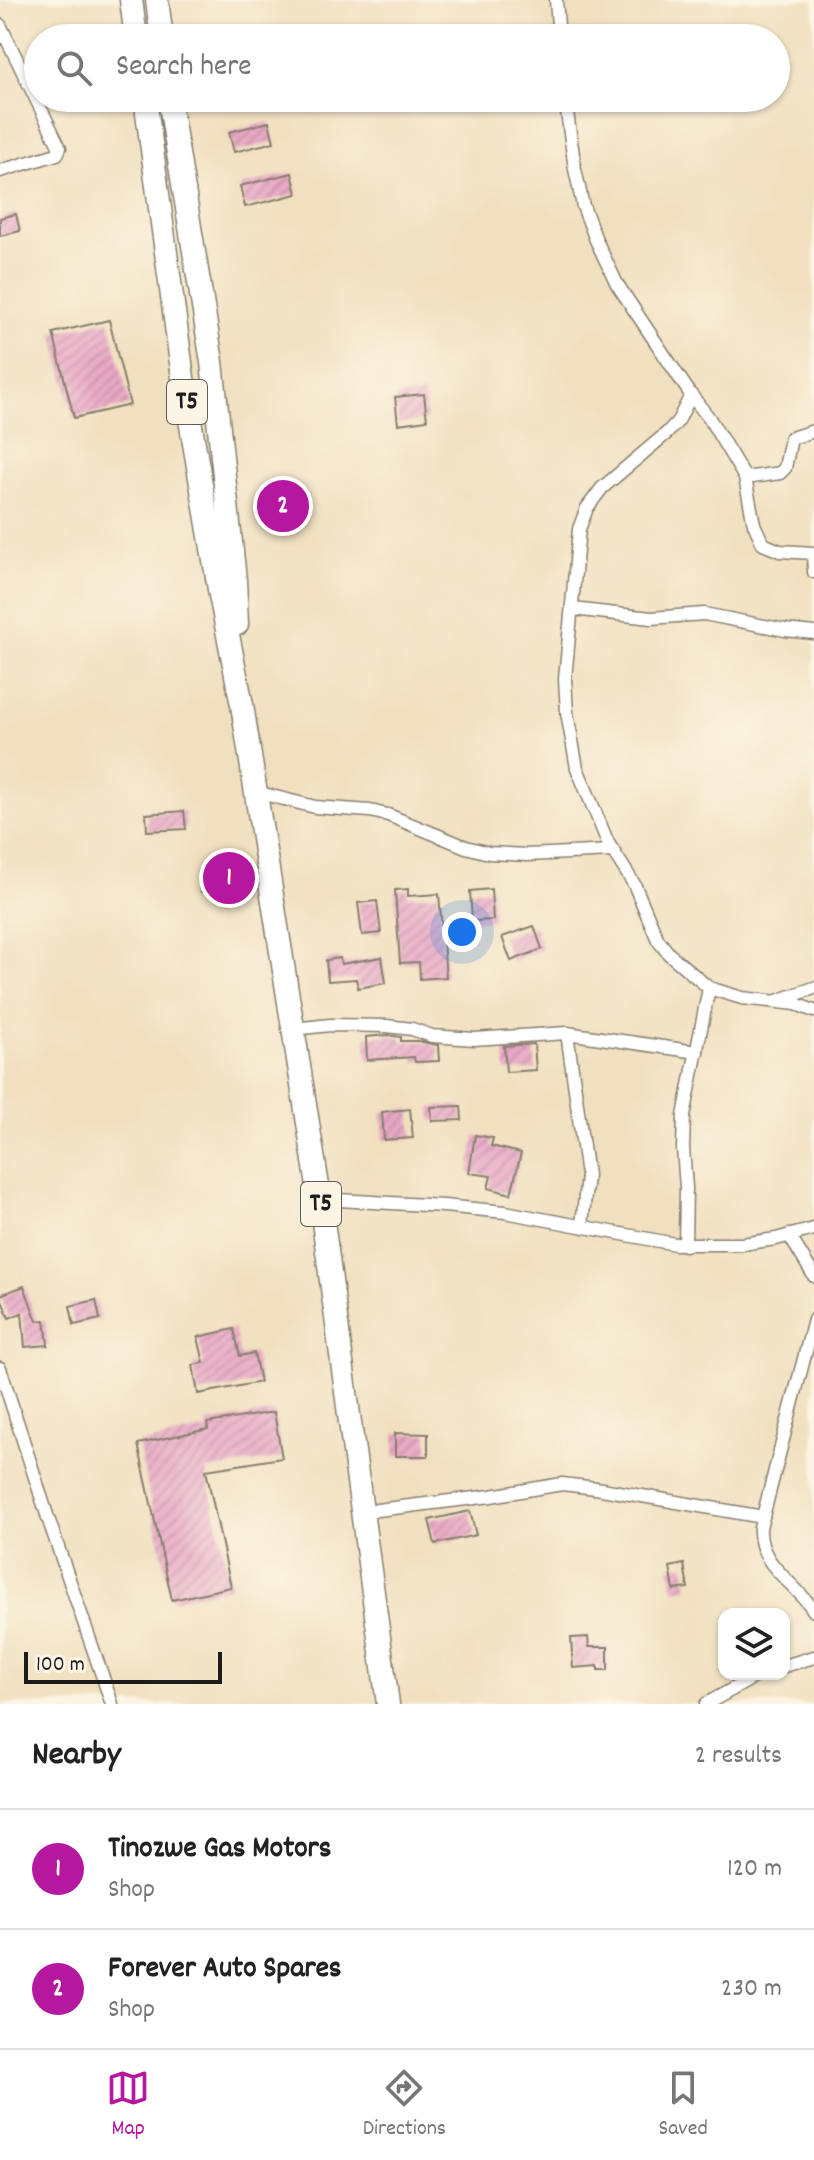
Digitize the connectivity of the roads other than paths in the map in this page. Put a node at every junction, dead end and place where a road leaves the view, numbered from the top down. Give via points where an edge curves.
1 (131, 0) edge
2 (157, 0) edge
3 (556, 0) edge
4 (134, 24) edge
5 (160, 24) edge
6 (558, 24) edge
7 (0, 25) edge
8 (24, 74) edge
9 (42, 112) edge
10 (147, 112) edge
11 (171, 112) edge
12 (567, 112) edge
13 (0, 171) edge
14 (691, 395) junction
15 (814, 431) edge
16 (745, 478) junction
17 (814, 553) edge
18 (814, 572) edge
19 (573, 609) junction
20 (814, 633) edge
21 (242, 705) junction
22 (256, 792) junction
23 (613, 851) junction
24 (709, 988) junction
25 (814, 988) edge
26 (774, 1002) junction
27 (814, 1011) edge
28 (293, 1029) junction
29 (567, 1033) junction
30 (697, 1052) junction
31 (320, 1199) junction
32 (582, 1226) junction
33 (814, 1229) edge
34 (789, 1235) junction
35 (685, 1245) junction
36 (814, 1276) edge
37 (814, 1320) edge
38 (0, 1368) edge
39 (361, 1512) junction
40 (763, 1517) junction
41 (814, 1611) edge
42 (814, 1657) edge
43 (790, 1664) edge
44 (749, 1680) edge
45 (112, 1704) edge
46 (388, 1704) edge
47 (706, 1704) edge

1 - 4 highway
2 - 5 highway
3 - 6 street
7 - 8 street
9 - 13 street via 60,148 57,154
10 - 21 highway, T5 via 184,385
11 - 21 highway, T5 via 212,362
12 - 14 street via 583,206 596,240 617,284
14 - 16 street
14 - 19 street via 667,433 602,488 587,508 579,529
15 - 16 street via 791,438 780,473
16 - 17 street via 763,544
17 - 18 street
19 - 20 street via 651,618 704,614
19 - 23 street via 567,713 577,768
21 - 22 highway, T5
22 - 23 street via 315,807 388,815 489,853
22 - 28 highway, T5
23 - 24 street via 658,940
24 - 26 street
24 - 30 street
25 - 26 street
26 - 27 street
28 - 29 street via 387,1026 474,1039
28 - 31 highway, T5
29 - 30 street
29 - 32 street via 586,1156
30 - 35 street via 684,1126
31 - 32 street via 505,1212
31 - 39 highway, T5
32 - 35 street
33 - 34 street
34 - 35 street via 742,1244
34 - 36 street
37 - 40 street
38 - 45 street
39 - 40 street via 562,1484
39 - 46 highway, T5
40 - 41 street via 760,1537 765,1553
42 - 43 street
44 - 47 street

